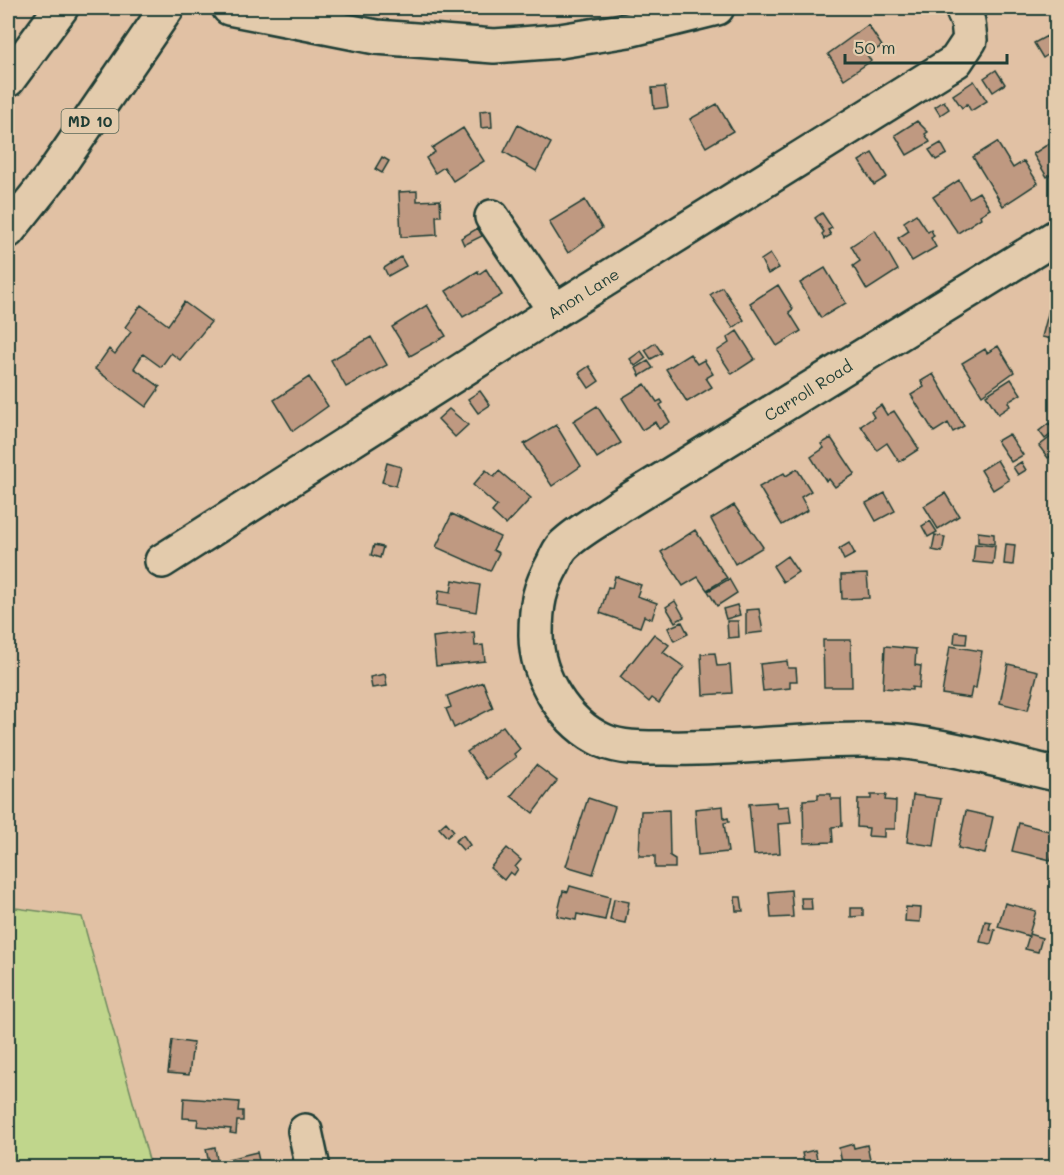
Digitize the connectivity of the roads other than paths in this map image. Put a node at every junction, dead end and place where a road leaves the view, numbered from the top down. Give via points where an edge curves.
1 (61, 8) edge
2 (167, 8) edge
3 (229, 8) edge
4 (717, 8) edge
5 (962, 8) edge
6 (8, 81) edge
7 (492, 217) dead end
8 (8, 231) edge
9 (1056, 237) edge
10 (555, 310) junction
11 (162, 561) dead end
12 (1056, 774) edge
13 (304, 1131) dead end
14 (313, 1167) edge

1 - 6 main road
2 - 8 main road, MD 10 via 51,177
3 - 4 main road via 376,37 494,46 628,30
5 - 10 main road, Anon Lane via 970,40 956,61
7 - 10 main road
9 - 12 main road, Carroll Road via 618,507 562,547 536,602 536,648 546,681 583,727 604,741 638,748 703,749 833,740 898,741
10 - 11 main road, Anon Lane
13 - 14 main road

